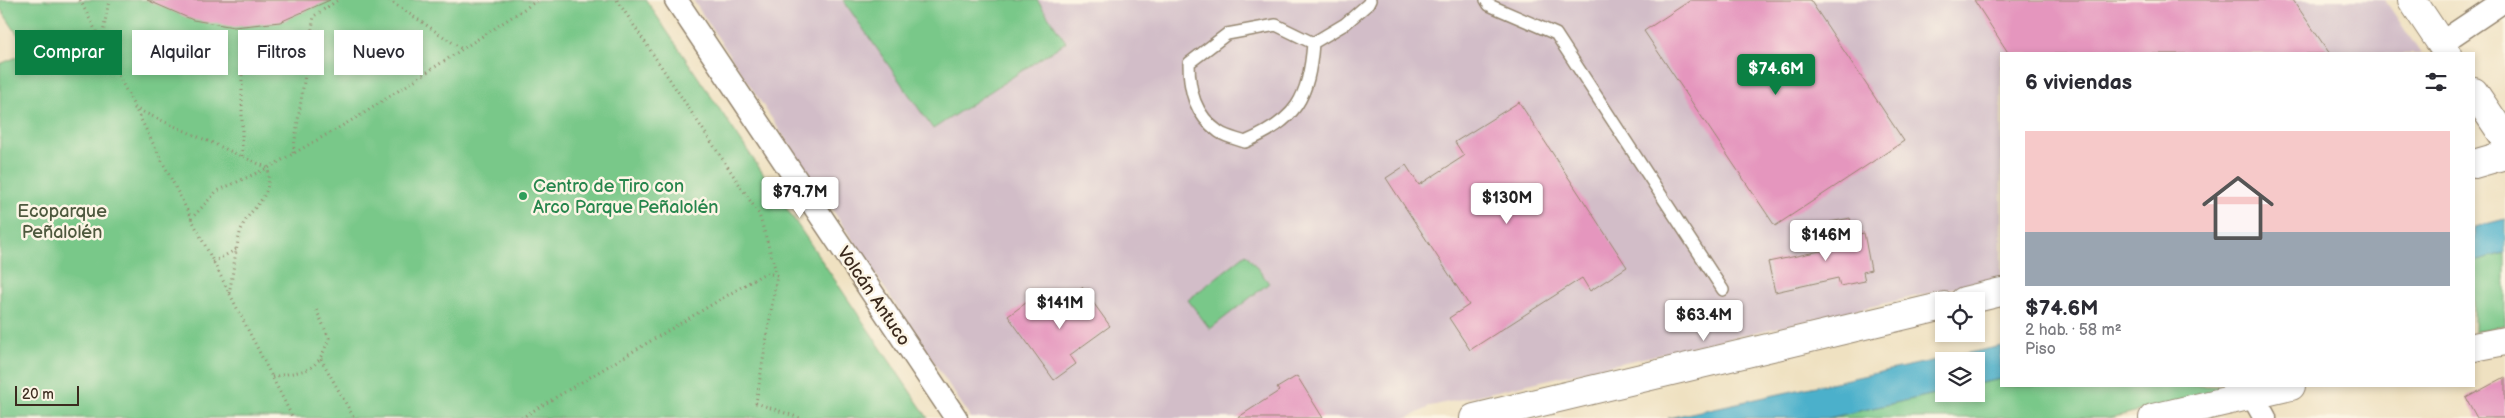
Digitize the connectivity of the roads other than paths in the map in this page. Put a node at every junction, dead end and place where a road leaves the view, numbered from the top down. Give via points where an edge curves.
1 (676, 0) edge
2 (1370, 0) edge
3 (1486, 0) edge
4 (2412, 0) edge
5 (2505, 0) edge
6 (1313, 43) junction
7 (2445, 48) edge
8 (2475, 93) edge
9 (2501, 124) edge
10 (2505, 155) edge
11 (2475, 164) edge
12 (1723, 290) dead end
13 (2000, 292) edge
14 (1985, 296) edge
15 (1935, 308) edge
16 (2505, 341) edge
17 (2475, 347) edge
18 (2286, 387) edge
19 (2252, 394) junction
20 (956, 418) edge
21 (1474, 418) edge
22 (2153, 418) edge
23 (2265, 418) edge

1 - 20 street, Volcán Antuco
2 - 6 lane via 1345,24
3 - 12 lane via 1489,5 1556,34
4 - 7 street
5 - 7 street
6 - 6 lane via 1276,25 1227,34 1189,63 1189,88 1199,112 1220,133 1245,142 1271,131 1298,107 1311,72
8 - 9 street
10 - 11 street
13 - 14 street
15 - 21 street
16 - 17 street
18 - 19 street
19 - 22 street
19 - 23 street

